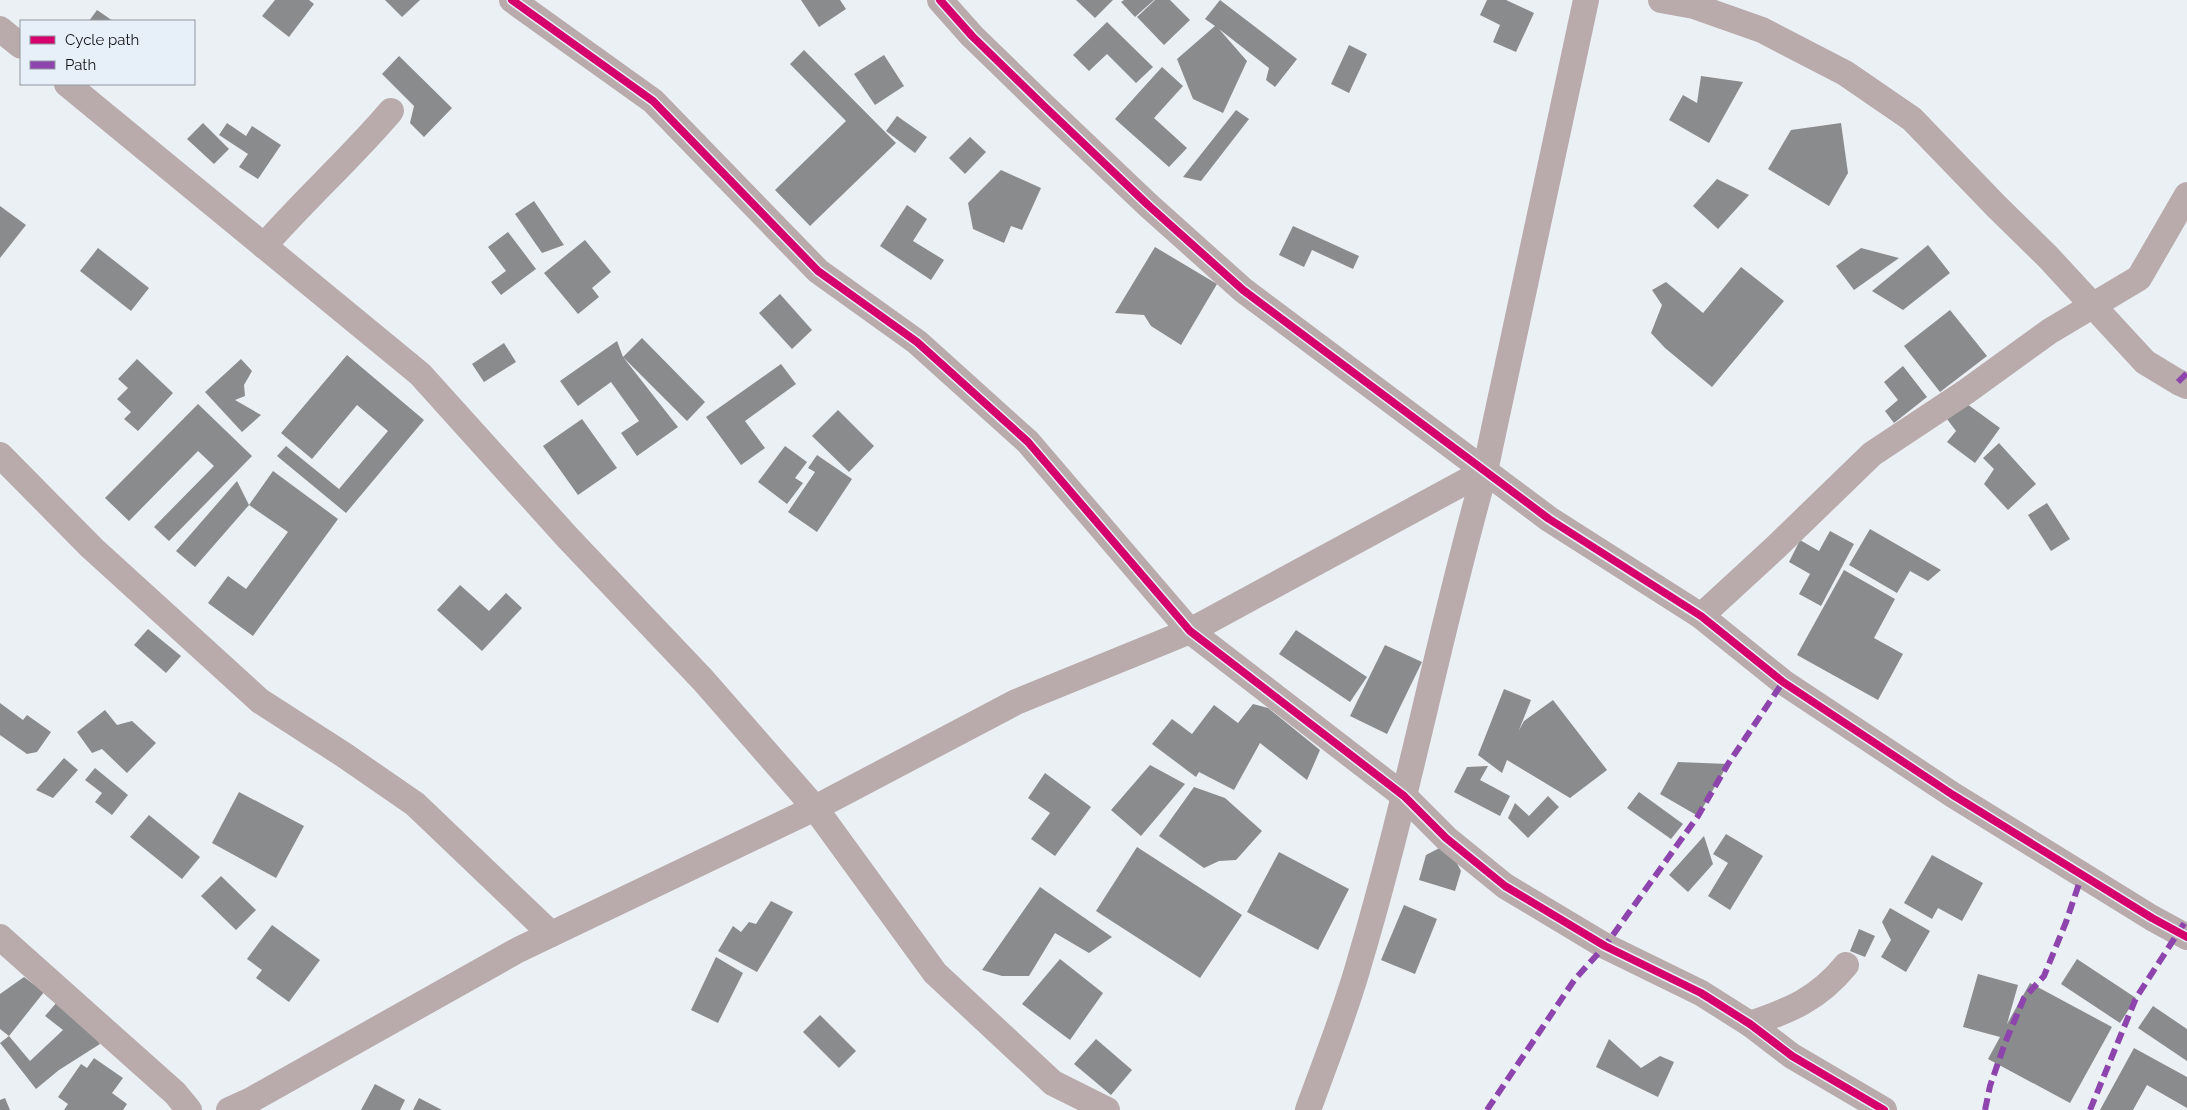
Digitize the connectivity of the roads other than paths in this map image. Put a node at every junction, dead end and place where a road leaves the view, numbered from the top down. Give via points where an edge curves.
1 (512, 0) edge
2 (940, 0) edge
3 (1586, 0) edge
4 (1661, 0) edge
5 (0, 29) edge
6 (20, 45) edge
7 (68, 85) edge
8 (391, 110) dead end
9 (2187, 195) edge
10 (264, 246) junction
11 (2094, 305) junction
12 (2187, 386) edge
13 (0, 455) edge
14 (1485, 471) junction
15 (1701, 616) junction
16 (1190, 631) junction
17 (1404, 796) junction
18 (815, 808) junction
19 (551, 934) junction
20 (0, 937) edge
21 (2187, 937) edge
22 (1846, 965) dead end
23 (1750, 1024) junction
24 (189, 1110) edge
25 (229, 1110) edge
26 (1107, 1110) edge
27 (1308, 1110) edge
28 (1884, 1110) edge

1 - 16 street via 653,101 818,271 917,342 1028,442
2 - 14 street via 1043,106 1243,290
3 - 14 street
4 - 11 street via 1694,6 1762,30 1845,73 1912,119
5 - 6 street
7 - 10 street
8 - 10 street
9 - 11 street via 2139,278
10 - 18 street via 420,374 568,538 703,680
11 - 12 street via 2146,362
11 - 15 street via 2050,331 1872,454
13 - 19 street via 92,548 260,701 415,804
14 - 15 street via 1549,519
14 - 16 street
14 - 17 street
15 - 21 street via 1783,682 1953,795
16 - 17 street
16 - 18 street via 1016,702
17 - 23 street via 1446,838 1505,886 1605,946 1701,993
17 - 27 street via 1360,962
18 - 19 street
18 - 26 street via 935,973 1053,1083
19 - 25 street
20 - 24 street via 175,1093
22 - 23 street via 1822,991
23 - 28 street via 1792,1056

